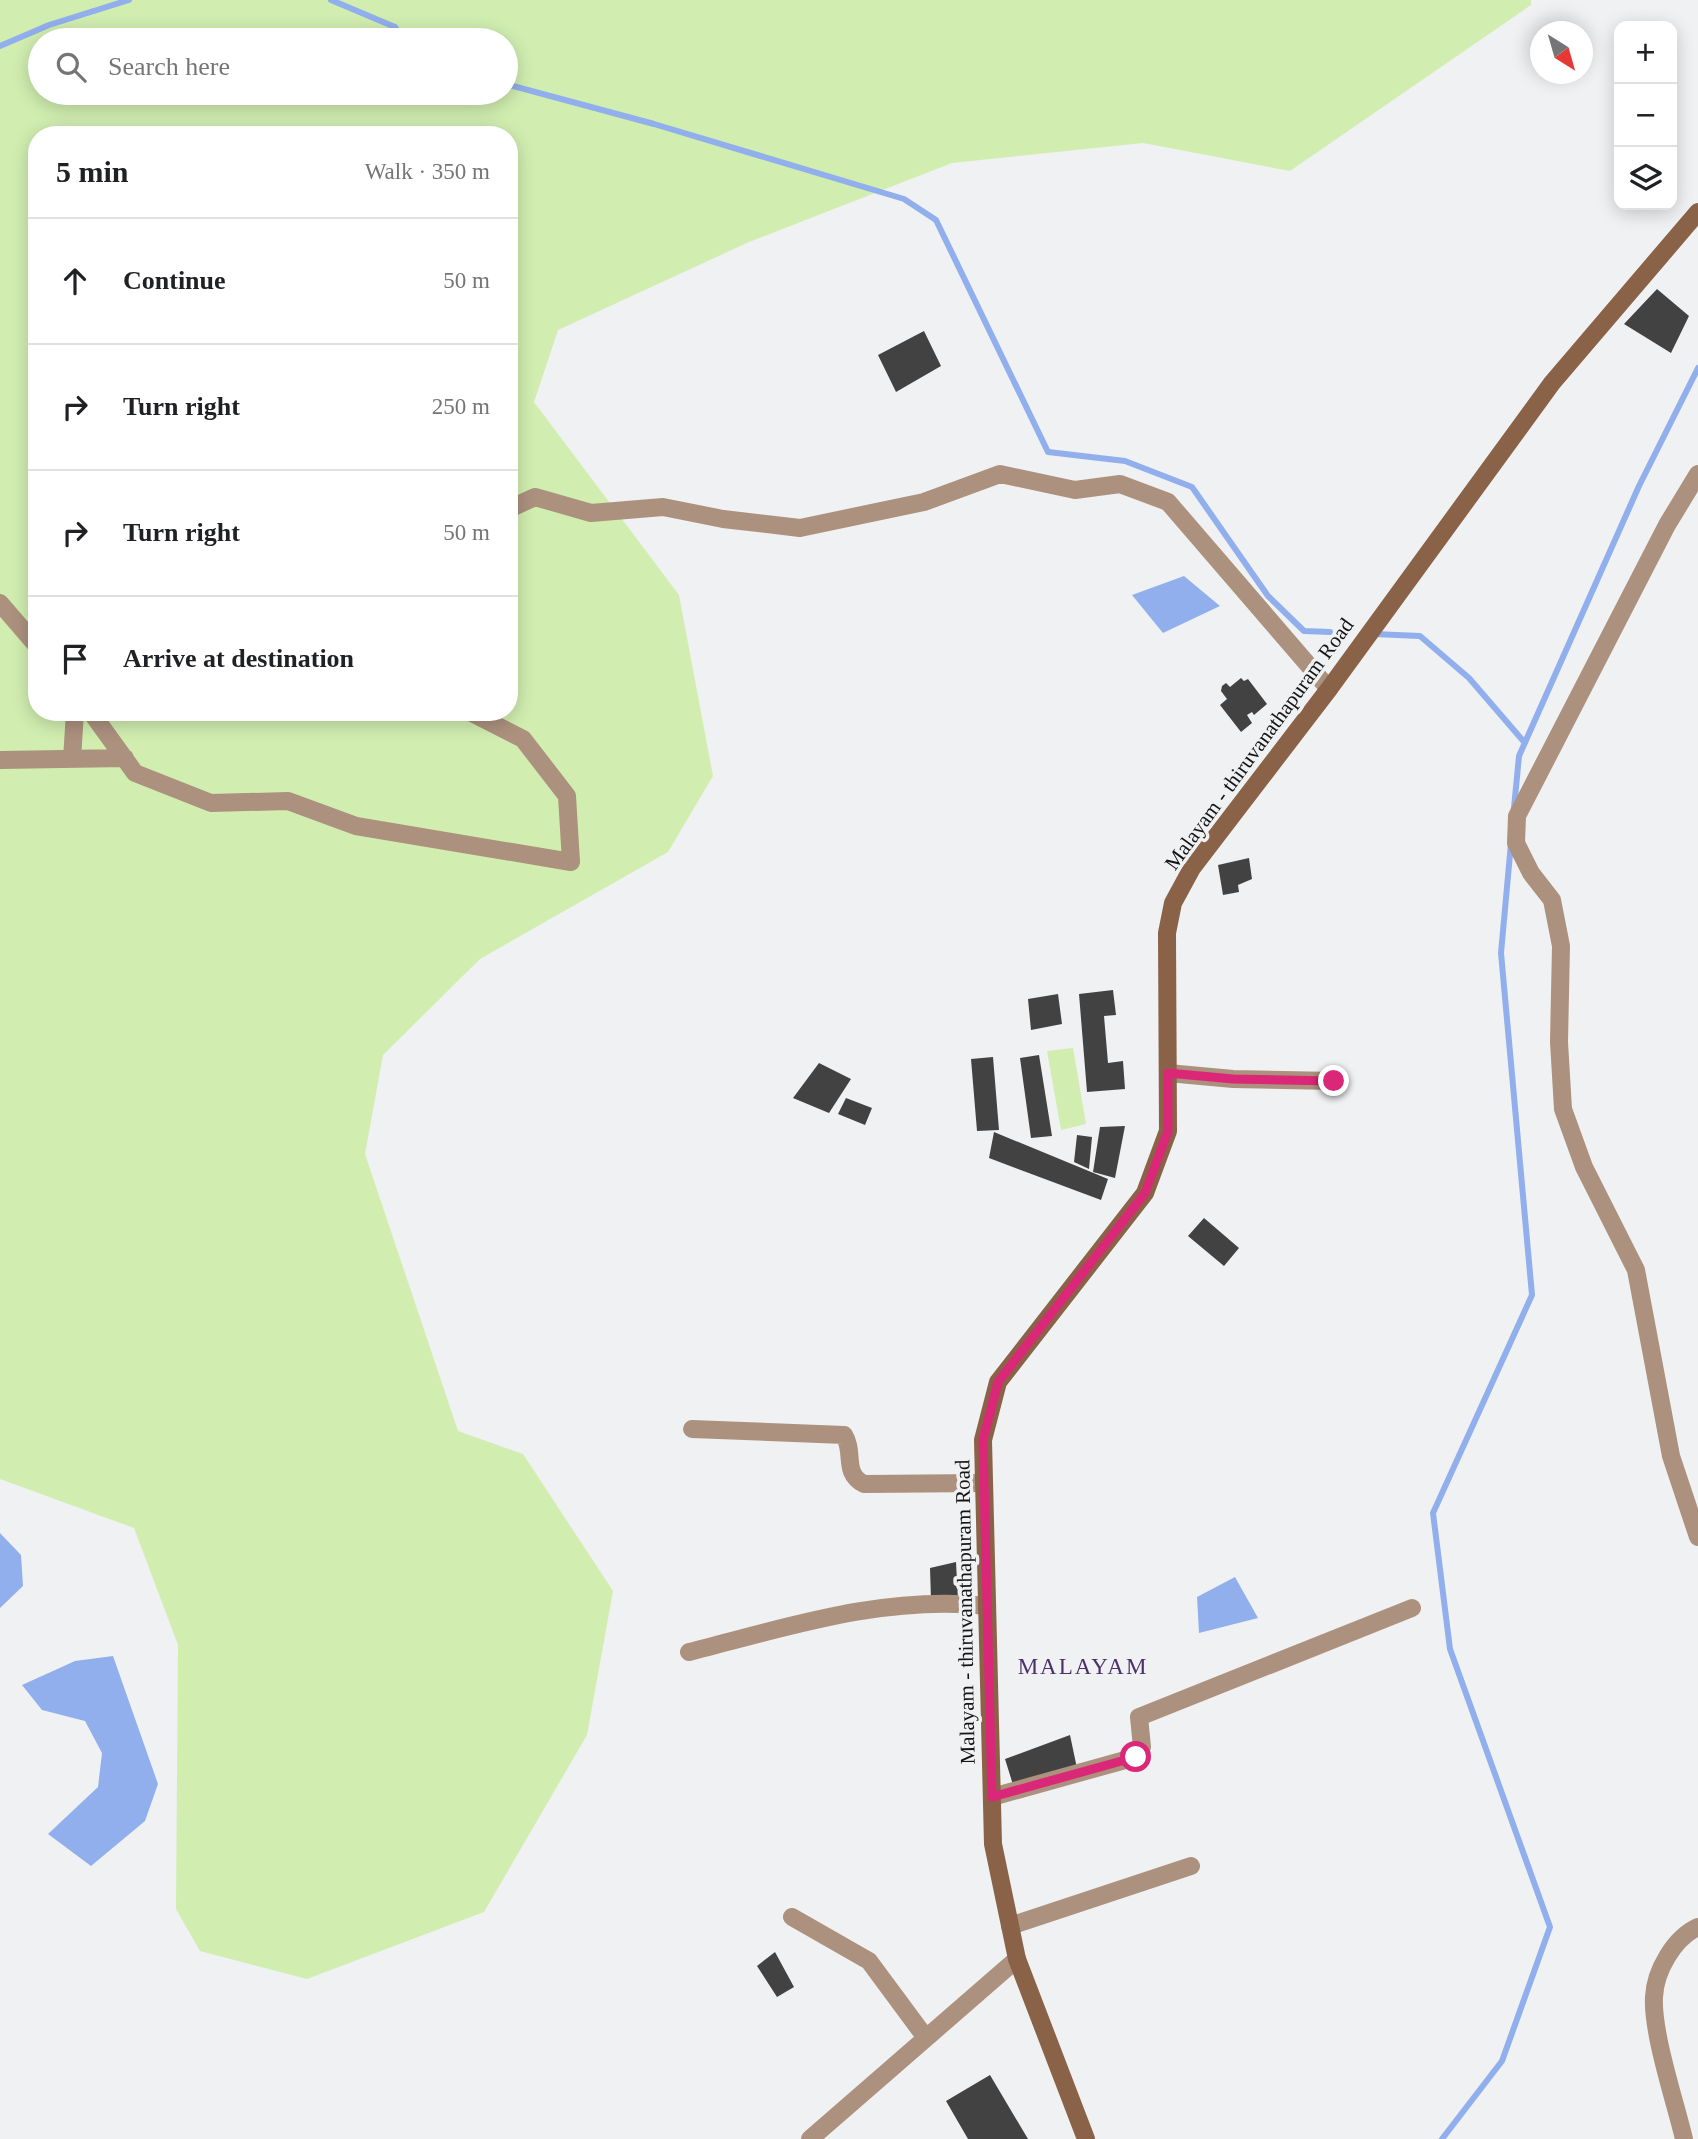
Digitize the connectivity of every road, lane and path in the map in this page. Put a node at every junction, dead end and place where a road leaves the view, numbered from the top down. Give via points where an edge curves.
1 (1695, 220) edge
2 (1698, 474) edge
3 (518, 505) edge
4 (0, 603) edge
5 (28, 636) edge
6 (1329, 688) junction
7 (74, 721) edge
8 (98, 721) edge
9 (488, 721) edge
10 (125, 758) junction
11 (72, 759) junction
12 (0, 760) edge
13 (1168, 1073) junction
14 (1334, 1081) dead end
15 (692, 1429) dead end
16 (984, 1483) junction
17 (1698, 1537) edge
18 (987, 1606) junction
19 (1412, 1608) dead end
20 (689, 1652) dead end
21 (992, 1797) junction
22 (1191, 1866) dead end
23 (792, 1917) dead end
24 (1010, 1926) junction
25 (1698, 1927) edge
26 (1017, 1959) junction
27 (926, 2038) junction
28 (810, 2139) edge
29 (1086, 2139) edge
30 (1684, 2139) edge

1 - 6 main road, Malayam - thiruvanathapuram Road via 1552,383
2 - 17 street via 1667,525 1517,816 1516,843 1552,900 1561,946 1563,1110 1584,1167 1636,1270 1671,1456
3 - 6 street via 535,497 591,513 663,507 800,528 924,502 1000,474 1075,489 1120,484 1168,502
4 - 5 street
6 - 13 main road, Malayam - thiruvanathapuram Road via 1192,869 1173,903 1167,933
7 - 11 street
8 - 10 street
9 - 10 street via 523,739 568,796 571,862 356,826 288,801 211,803 135,773
10 - 11 street
11 - 12 street
13 - 14 street
13 - 16 main road, Malayam - thiruvanathapuram Road via 1168,1131 1145,1193 998,1382 983,1440
15 - 16 street via 844,1435 849,1443 850,1471 864,1484
16 - 18 main road, Malayam - thiruvanathapuram Road
18 - 20 street via 943,1601 896,1604
18 - 21 main road, Malayam - thiruvanathapuram Road
19 - 21 street via 1139,1717 1142,1747 1136,1757
21 - 24 main road, Malayam - thiruvanathapuram Road via 993,1844
22 - 24 street
23 - 27 street via 869,1961
24 - 26 main road, Malayam - thiruvanathapuram Road
25 - 30 street via 1664,1959 1654,1996
26 - 27 street
26 - 29 main road, Malayam - thiruvanathapuram Road
27 - 28 street

